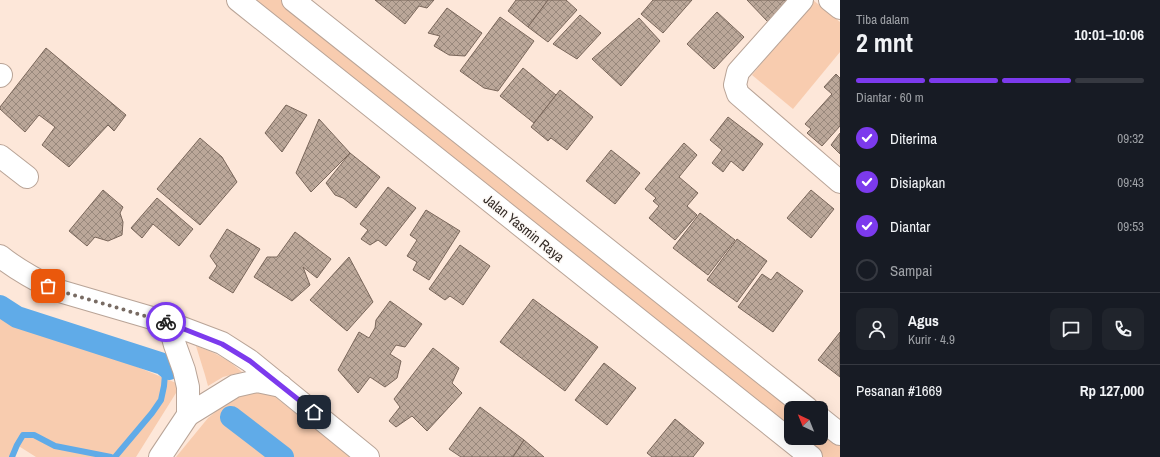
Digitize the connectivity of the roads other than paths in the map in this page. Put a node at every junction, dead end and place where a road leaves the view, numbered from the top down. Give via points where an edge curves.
1 (238, 0) edge
2 (802, 0) edge
3 (830, 0) edge
4 (301, 2) edge
5 (840, 8) edge
6 (279, 33) junction
7 (0, 156) edge
8 (27, 177) dead end
9 (840, 182) edge
10 (0, 256) edge
11 (169, 323) junction
12 (280, 386) junction
13 (798, 401) edge
14 (188, 415) junction
15 (828, 425) edge
16 (840, 434) edge
17 (160, 457) edge
18 (368, 457) edge
19 (811, 457) edge

1 - 6 street, Jalan Yasmin Raya
2 - 9 street via 738,72 735,85 738,94
3 - 5 street
4 - 6 street
4 - 13 street
6 - 19 street, Jalan Yasmin Raya
7 - 8 street
10 - 11 street via 10,265 56,290
11 - 12 street via 222,344 250,361
11 - 14 street via 188,387
12 - 14 street via 257,381 235,386
12 - 18 street
14 - 17 street
15 - 16 street

